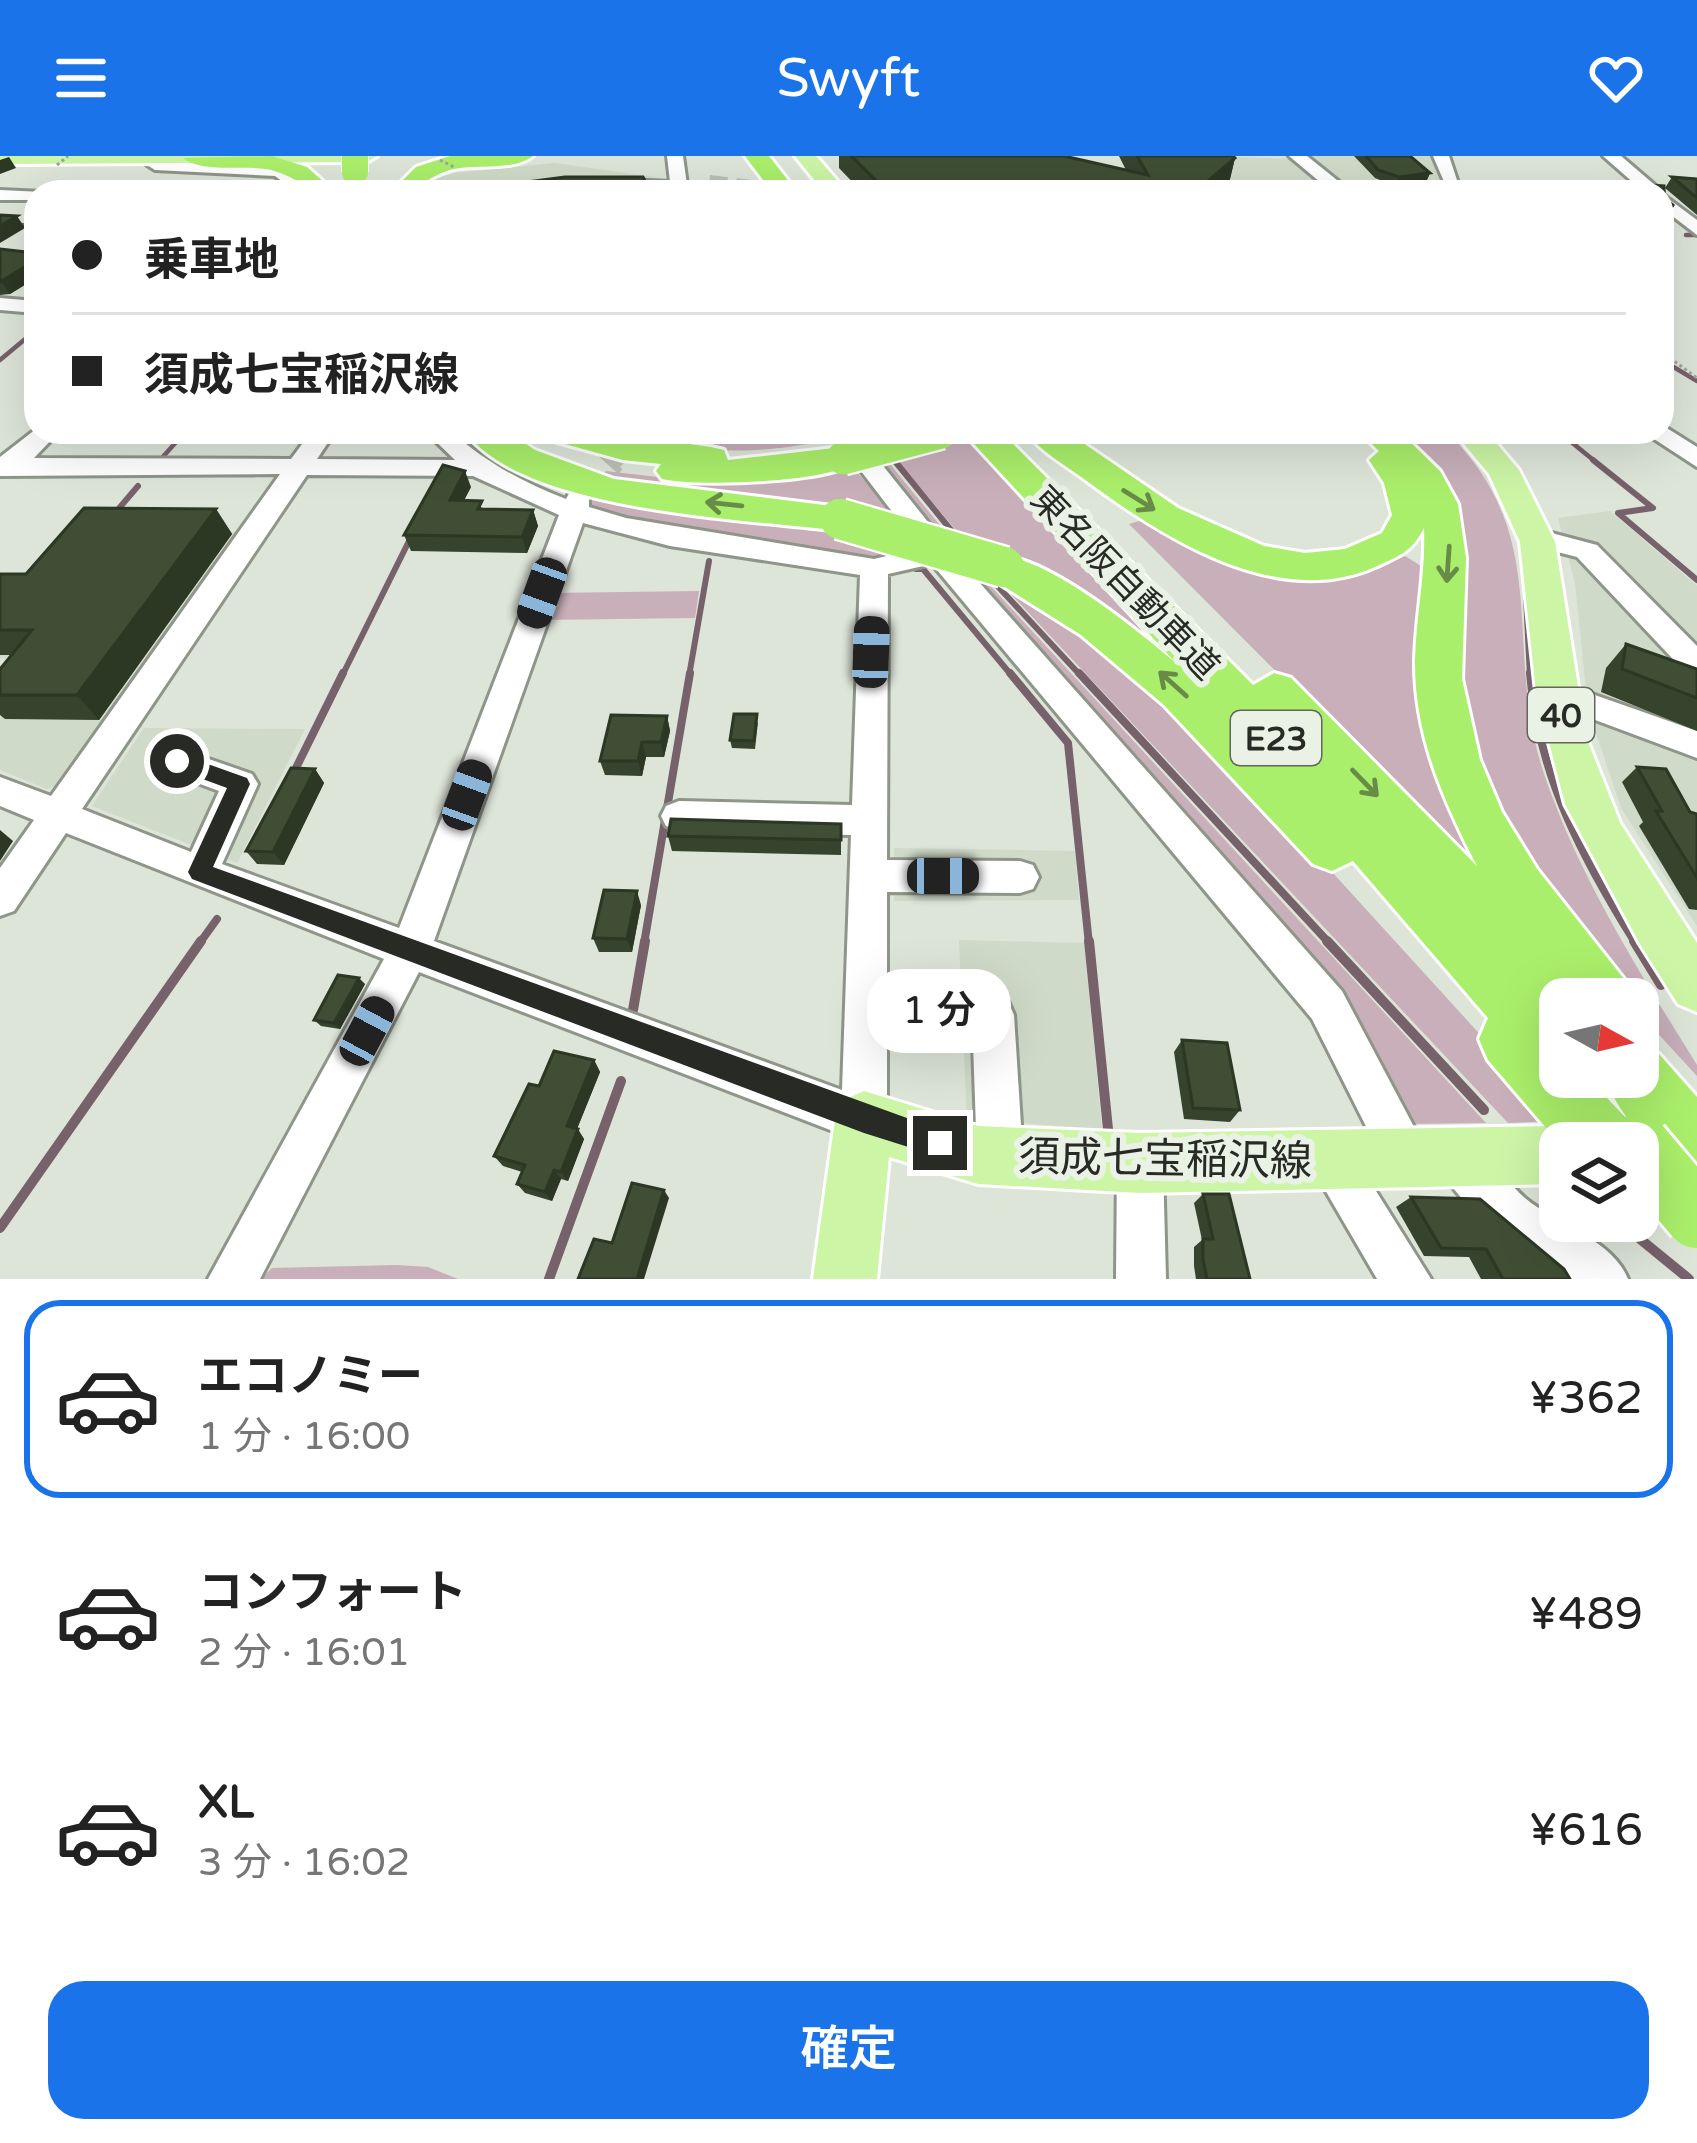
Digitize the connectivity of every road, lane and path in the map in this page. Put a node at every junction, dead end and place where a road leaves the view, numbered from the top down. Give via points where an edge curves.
1 (68, 156) edge
2 (520, 156) edge
3 (805, 156) edge
4 (1297, 156) edge
5 (1611, 156) edge
6 (0, 158) edge
7 (159, 158) edge
8 (195, 158) edge
9 (440, 160) dead end
10 (57, 165) dead end
11 (454, 167) dead end
12 (364, 171) edge
13 (298, 180) edge
14 (312, 180) edge
15 (328, 180) edge
16 (402, 180) edge
17 (420, 180) edge
18 (826, 180) edge
19 (1328, 180) edge
20 (1640, 180) edge
21 (1688, 213) edge
22 (1697, 230) edge
23 (33, 444) edge
24 (315, 444) edge
25 (551, 444) edge
26 (605, 444) edge
27 (993, 444) edge
28 (1028, 444) edge
29 (1060, 444) edge
30 (1364, 444) edge
31 (1390, 444) edge
32 (1480, 444) edge
33 (840, 445) edge
34 (481, 450) edge
35 (2, 471) edge
36 (295, 472) junction
37 (576, 503) junction
38 (1540, 538) junction
39 (938, 553) junction
40 (874, 568) junction
41 (1697, 665) edge
42 (1558, 694) junction
43 (1697, 745) edge
44 (177, 761) dead end
45 (0, 791) edge
46 (58, 814) junction
47 (680, 816) edge
48 (866, 820) junction
49 (200, 872) junction
50 (866, 875) junction
51 (1020, 877) dead end
52 (0, 899) edge
53 (411, 948) junction
54 (1547, 978) edge
55 (1587, 978) edge
56 (1697, 987) edge
57 (993, 1015) dead end
58 (1539, 1023) edge
59 (1539, 1031) edge
60 (1659, 1097) edge
61 (1572, 1098) edge
62 (1615, 1098) edge
63 (1697, 1104) edge
64 (864, 1120) junction
65 (1659, 1149) edge
66 (1697, 1150) edge
67 (1000, 1156) junction
68 (1431, 1157) junction
69 (1330, 1160) junction
70 (1140, 1162) junction
71 (1659, 1173) edge
72 (1659, 1209) edge
73 (1697, 1216) edge
74 (1697, 1254) edge
75 (233, 1279) edge
76 (845, 1279) edge
77 (1141, 1279) edge
78 (1406, 1279) edge
79 (1603, 1279) edge

1 - 10 path, bridge
2 - 17 highway via 452,163
3 - 18 main road
4 - 19 street
5 - 20 street
6 - 7 main road
7 - 8 main road
7 - 13 street via 154,166 276,171
8 - 12 main road
8 - 14 highway via 293,164
9 - 11 path, bridge
15 - 16 highway via 373,167 398,171
21 - 22 street
23 - 35 street
24 - 36 street
25 - 33 highway via 659,470 750,471
26 - 33 highway via 747,458
27 - 58 highway, 東名阪自動車道 / E23
28 -> 54 highway, 東名阪自動車道 / E23
29 -> 30 highway via 1202,536 1273,560 1321,564 1382,552 1408,530 1412,515 1394,467
31 -> 55 highway via 1426,476 1447,526 1438,683 1470,800 1526,899
32 - 38 main road, 40 via 1514,483
33 - 39 street
34 - 36 street
34 - 37 street via 511,488
59 -> 34 highway, bridge via 1225,733 1100,625 1004,567 840,519 601,486
35 - 36 street
36 - 46 street
37 - 40 street via 669,538
37 - 53 street
38 - 41 street via 1587,551
38 - 42 main road, 40
39 - 40 street
39 - 68 street via 1327,1005
40 - 48 street
42 - 43 street
42 - 56 main road, 40 via 1574,769 1608,846
44 - 49 street via 240,784
45 - 46 street
46 - 49 street
46 - 52 street
47 - 48 street
48 - 50 street
49 - 53 street
50 - 51 street
50 - 64 street
53 - 64 street
53 - 75 street
57 - 67 street
60 - 63 highway
61 - 68 main road, 須成七宝稲沢線
62 - 66 highway, 東名阪自動車道 / E23
64 - 67 main road, 須成七宝稲沢線
64 - 76 main road
65 - 66 main road
67 - 70 main road, 須成七宝稲沢線
68 - 69 main road, 須成七宝稲沢線
68 - 79 street
69 - 70 main road, 須成七宝稲沢線
69 - 78 street
70 - 77 street
71 - 73 highway, 東名阪自動車道 / E23, bridge
72 - 74 highway

